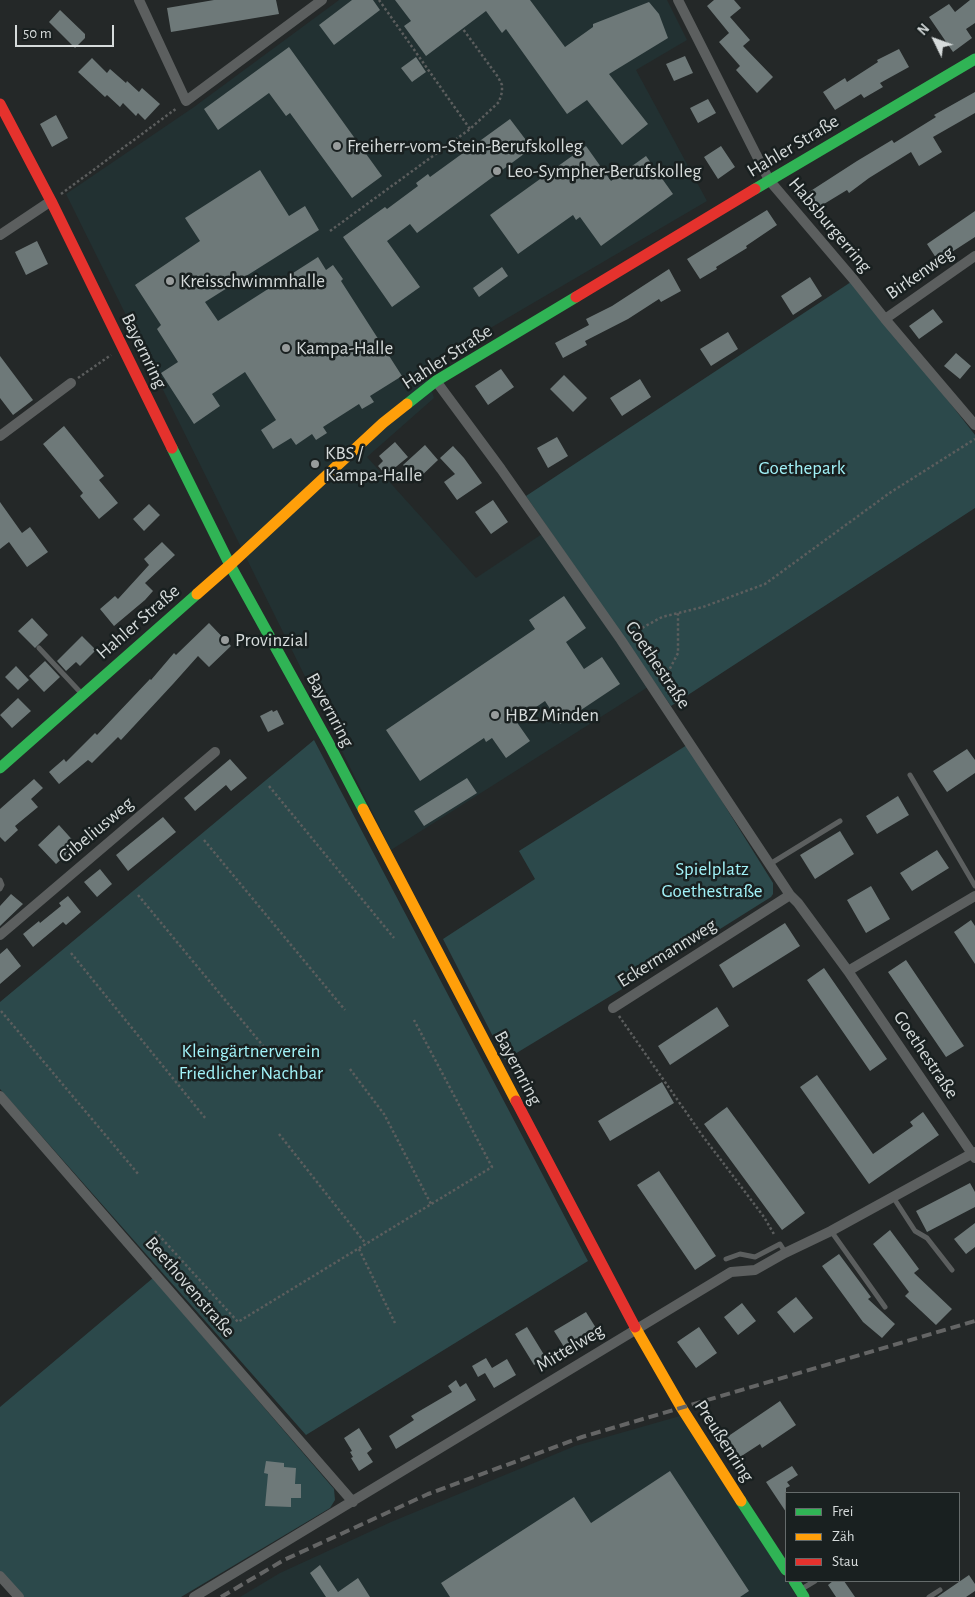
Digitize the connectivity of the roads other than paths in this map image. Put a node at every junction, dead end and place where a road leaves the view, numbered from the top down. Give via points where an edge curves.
1 (140, 0) edge
2 (322, 0) edge
3 (678, 0) edge
4 (975, 59) edge
5 (0, 104) edge
6 (769, 180) junction
7 (51, 201) junction
8 (0, 235) edge
9 (975, 256) edge
10 (884, 320) junction
11 (436, 381) junction
12 (71, 383) road end
13 (975, 425) edge
14 (0, 436) edge
15 (230, 566) junction
16 (40, 648) dead end
17 (82, 694) junction
18 (215, 752) dead end
19 (0, 768) edge
20 (910, 775) dead end
21 (840, 821) dead end
22 (770, 865) junction
23 (0, 880) edge
24 (975, 886) edge
25 (0, 889) edge
26 (790, 895) junction
27 (975, 896) edge
28 (0, 935) edge
29 (848, 971) junction
30 (613, 1008) road end
31 (0, 1096) edge
32 (974, 1154) edge
33 (893, 1197) junction
34 (831, 1231) junction
35 (783, 1248) junction
36 (726, 1259) dead end
37 (952, 1270) dead end
38 (885, 1307) dead end
39 (636, 1328) junction
40 (353, 1502) junction
41 (785, 1568) edge
42 (0, 1576) edge
43 (812, 1582) edge
44 (799, 1589) edge
45 (940, 1590) dead end
46 (19, 1597) edge
47 (194, 1597) edge
48 (929, 1597) edge

1 - 2 street via 186,101
3 - 6 street, Habsburgerring
4 - 6 street, Hahler Straße
5 - 7 street, Bayernring
6 - 10 street, Habsburgerring
6 - 11 street, Hahler Straße
7 - 8 street
7 - 15 street, Bayernring
9 - 10 street, Birkenweg
10 - 13 street, Habsburgerring
11 - 15 street, Hahler Straße via 383,423
11 - 22 street, Goethestraße via 620,640
12 - 14 street
15 - 17 street, Hahler Straße
15 - 39 street, Bayernring via 329,744
16 - 17 lane
17 - 19 street, Hahler Straße
18 - 28 street, Gibeliusweg
20 - 24 lane
21 - 22 lane
22 - 26 street, Goethestraße
23 - 25 lane
26 - 29 street, Goethestraße
26 - 30 street, Eckermannweg
27 - 29 street
29 - 32 street, Goethestraße
31 - 40 street, Beethovenstraße
32 - 33 street, Mittelweg
33 - 34 street, Mittelweg
33 - 37 lane via 915,1231 927,1238
34 - 35 street, Mittelweg
34 - 38 lane
35 - 36 lane via 756,1258 740,1254
35 - 39 street, Mittelweg via 755,1270 731,1272
39 - 40 street, Mittelweg
39 - 41 street, Preußenring via 681,1407
40 - 47 street, Mittelweg
42 - 46 street
43 - 44 lane
45 - 48 lane

